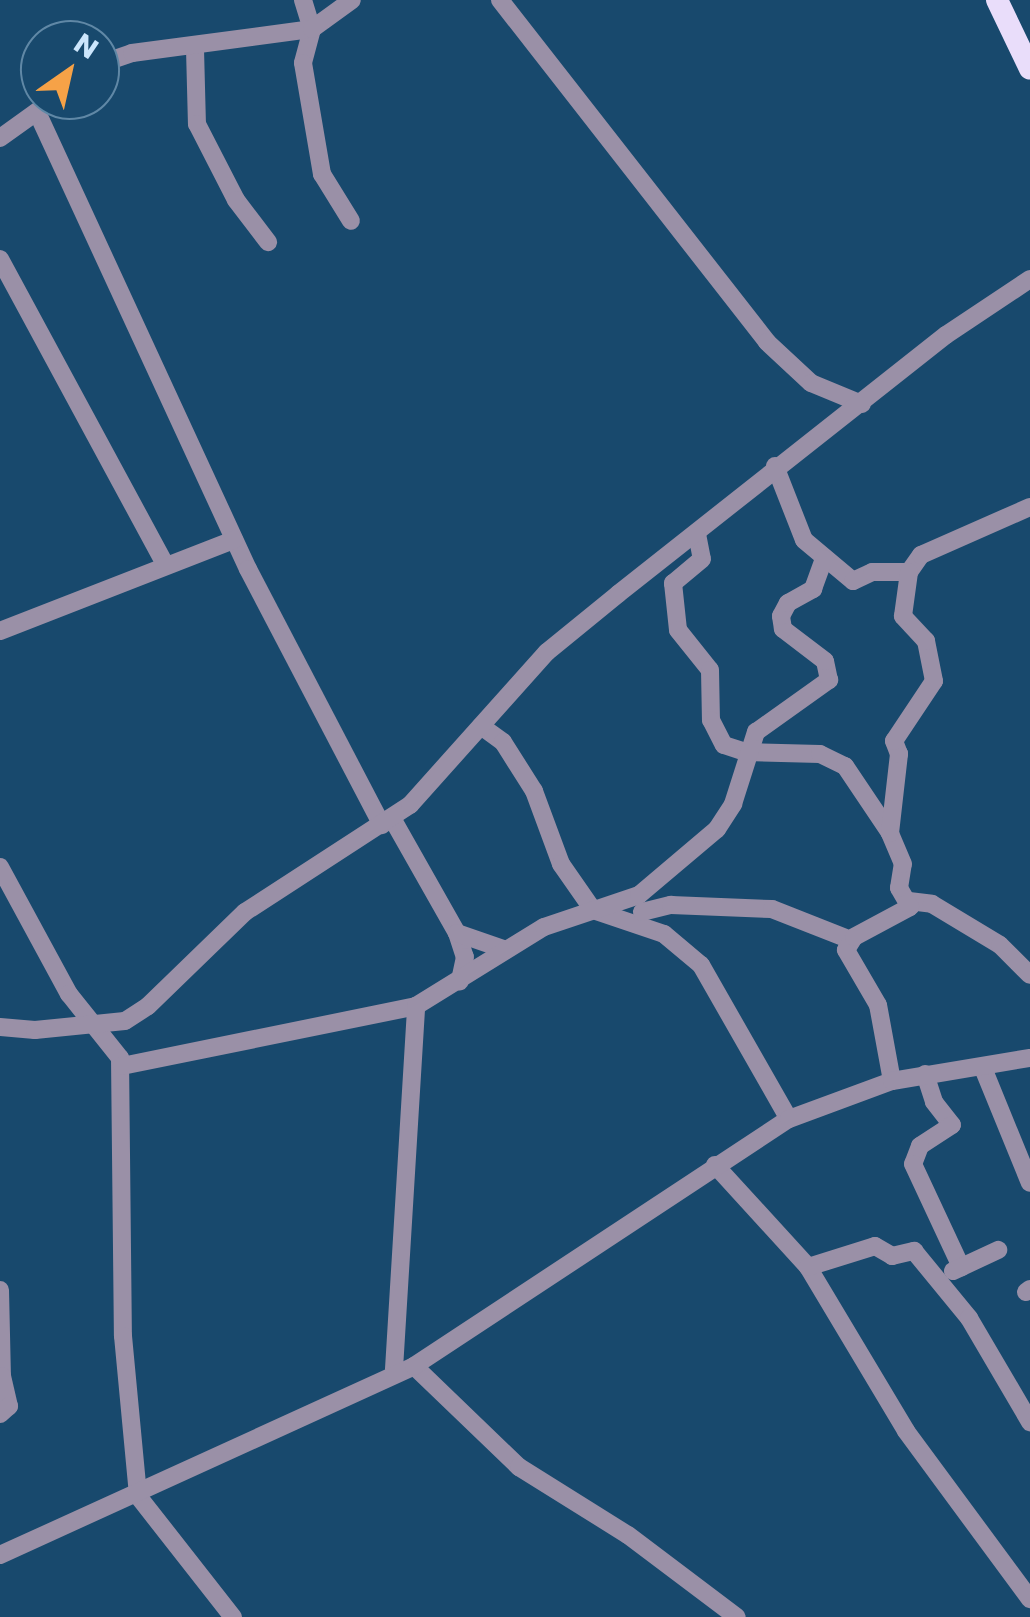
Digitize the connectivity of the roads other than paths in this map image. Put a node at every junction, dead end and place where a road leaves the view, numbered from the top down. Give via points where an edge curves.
1 (303, 0) edge
2 (352, 0) edge
3 (500, 0) edge
4 (997, 0) edge
5 (312, 29) junction
6 (196, 49) junction
7 (120, 57) edge
8 (1030, 69) edge
9 (26, 120) edge
10 (41, 120) edge
11 (0, 138) edge
12 (351, 221) dead end
13 (268, 242) dead end
14 (0, 260) edge
15 (1030, 278) edge
16 (862, 404) junction
17 (774, 466) junction
18 (1030, 507) edge
19 (696, 534) junction
20 (234, 540) junction
21 (824, 559) junction
22 (166, 564) junction
23 (909, 572) junction
24 (0, 631) edge
25 (481, 726) junction
26 (746, 752) junction
27 (388, 822) junction
28 (890, 833) junction
29 (0, 867) edge
30 (909, 901) junction
31 (593, 910) junction
32 (641, 911) junction
33 (458, 933) junction
34 (851, 940) junction
35 (503, 949) junction
36 (1030, 975) edge
37 (460, 981) junction
38 (416, 1006) junction
39 (93, 1024) junction
40 (0, 1027) edge
41 (1030, 1058) edge
42 (122, 1066) junction
43 (983, 1068) junction
44 (925, 1074) junction
45 (892, 1081) junction
46 (789, 1120) junction
47 (716, 1165) junction
48 (1030, 1182) edge
49 (998, 1250) dead end
50 (808, 1266) junction
51 (960, 1266) junction
52 (939, 1281) junction
53 (0, 1290) edge
54 (2, 1311) edge
55 (404, 1368) junction
56 (0, 1414) edge
57 (1030, 1422) edge
58 (138, 1496) junction
59 (0, 1555) edge
60 (1030, 1599) edge
61 (222, 1612) edge
62 (736, 1617) edge

1 - 5 street
2 - 5 street
3 - 16 street via 768,342 811,383
4 - 8 main road
5 - 6 street
5 - 12 street via 303,63 322,174
6 - 7 street
6 - 13 street via 196,124 236,200
9 - 11 street
10 - 20 street
14 - 22 street
15 - 16 street
16 - 17 street
17 - 19 street
17 - 21 street via 790,516
18 - 23 street via 922,555
19 - 25 street via 547,652
19 - 26 street via 702,559 673,582 678,630 710,670 711,720 724,745
20 - 22 street
20 - 27 street
21 - 23 street via 853,580 872,572
21 - 26 street via 813,589 781,616 783,629 824,661 829,680 756,732
22 - 24 street
23 - 28 street via 903,616 926,641 934,681 894,741 899,754
25 - 27 street
25 - 31 street via 502,742 534,791 561,864
26 - 28 street via 820,754 845,766
26 - 32 street via 733,804 717,829
27 - 33 street
27 - 39 street via 245,912 148,1006 125,1020
28 - 30 street via 903,864 899,888
29 - 39 street via 69,994
30 - 34 street via 906,913
30 - 36 street via 932,904 1000,945
31 - 32 street
31 - 32 street
31 - 35 street
32 - 34 street via 671,905 772,909
32 - 46 street via 701,965
33 - 35 street
33 - 37 street via 465,956
34 - 45 street via 850,958 878,1006
35 - 37 street
37 - 38 street
38 - 42 street
38 - 55 street
39 - 40 street
39 - 42 street
41 - 43 street
42 - 58 street via 122,1336
43 - 44 street
43 - 48 street
44 - 45 street
44 - 51 street via 934,1102 952,1124 920,1146 913,1164
45 - 46 street
46 - 47 street
47 - 50 street
47 - 55 street
49 - 51 street
50 - 52 street via 875,1246 892,1256 914,1252
50 - 60 street via 906,1431
51 - 52 street
52 - 57 street
53 - 54 street
54 - 56 street via 9,1406
55 - 58 street
55 - 62 street via 519,1467 628,1535
58 - 59 street
58 - 61 street

